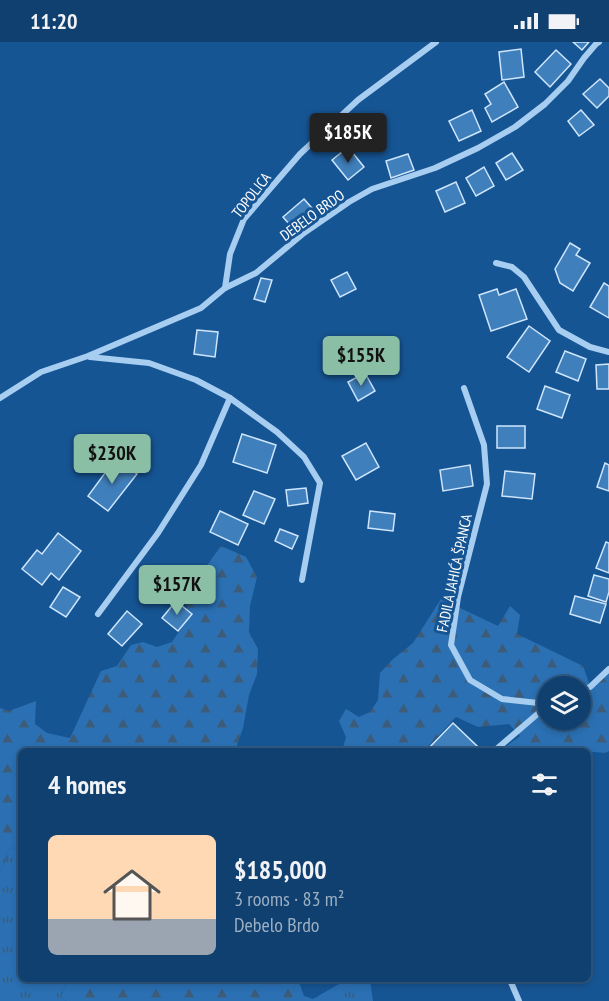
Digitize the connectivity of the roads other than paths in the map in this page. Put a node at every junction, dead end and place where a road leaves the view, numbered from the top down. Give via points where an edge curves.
1 (435, 42) edge
2 (599, 42) edge
3 (496, 263) dead end
4 (225, 288) junction
5 (609, 352) edge
6 (87, 356) junction
7 (464, 388) dead end
8 (0, 398) edge
9 (230, 398) junction
10 (302, 580) dead end
11 (98, 614) dead end
12 (609, 669) edge
13 (591, 686) edge
14 (537, 703) edge
15 (537, 714) edge
16 (498, 748) edge
17 (511, 982) edge
18 (519, 1001) edge

1 - 4 street, TOPOLICA via 358,100 300,154 244,219 230,254
2 - 4 street, DEBELO BRDO via 568,81 515,127 435,168 372,189 304,233 256,273
3 - 5 street via 512,267 524,277 559,330 590,347
4 - 6 street, DEBELO BRDO via 201,308
6 - 8 street, DEBELO BRDO via 41,372
6 - 9 street, DEBELO BRDO via 149,363 196,380
7 - 14 street, FADILA JAHIĆA ŠPANCA via 484,445 487,484 458,597 451,645 470,680 502,699
9 - 10 street, DEBELO BRDO via 277,432 304,458 320,483
9 - 11 street via 201,465 158,533
12 - 13 street
15 - 16 street
17 - 18 street

